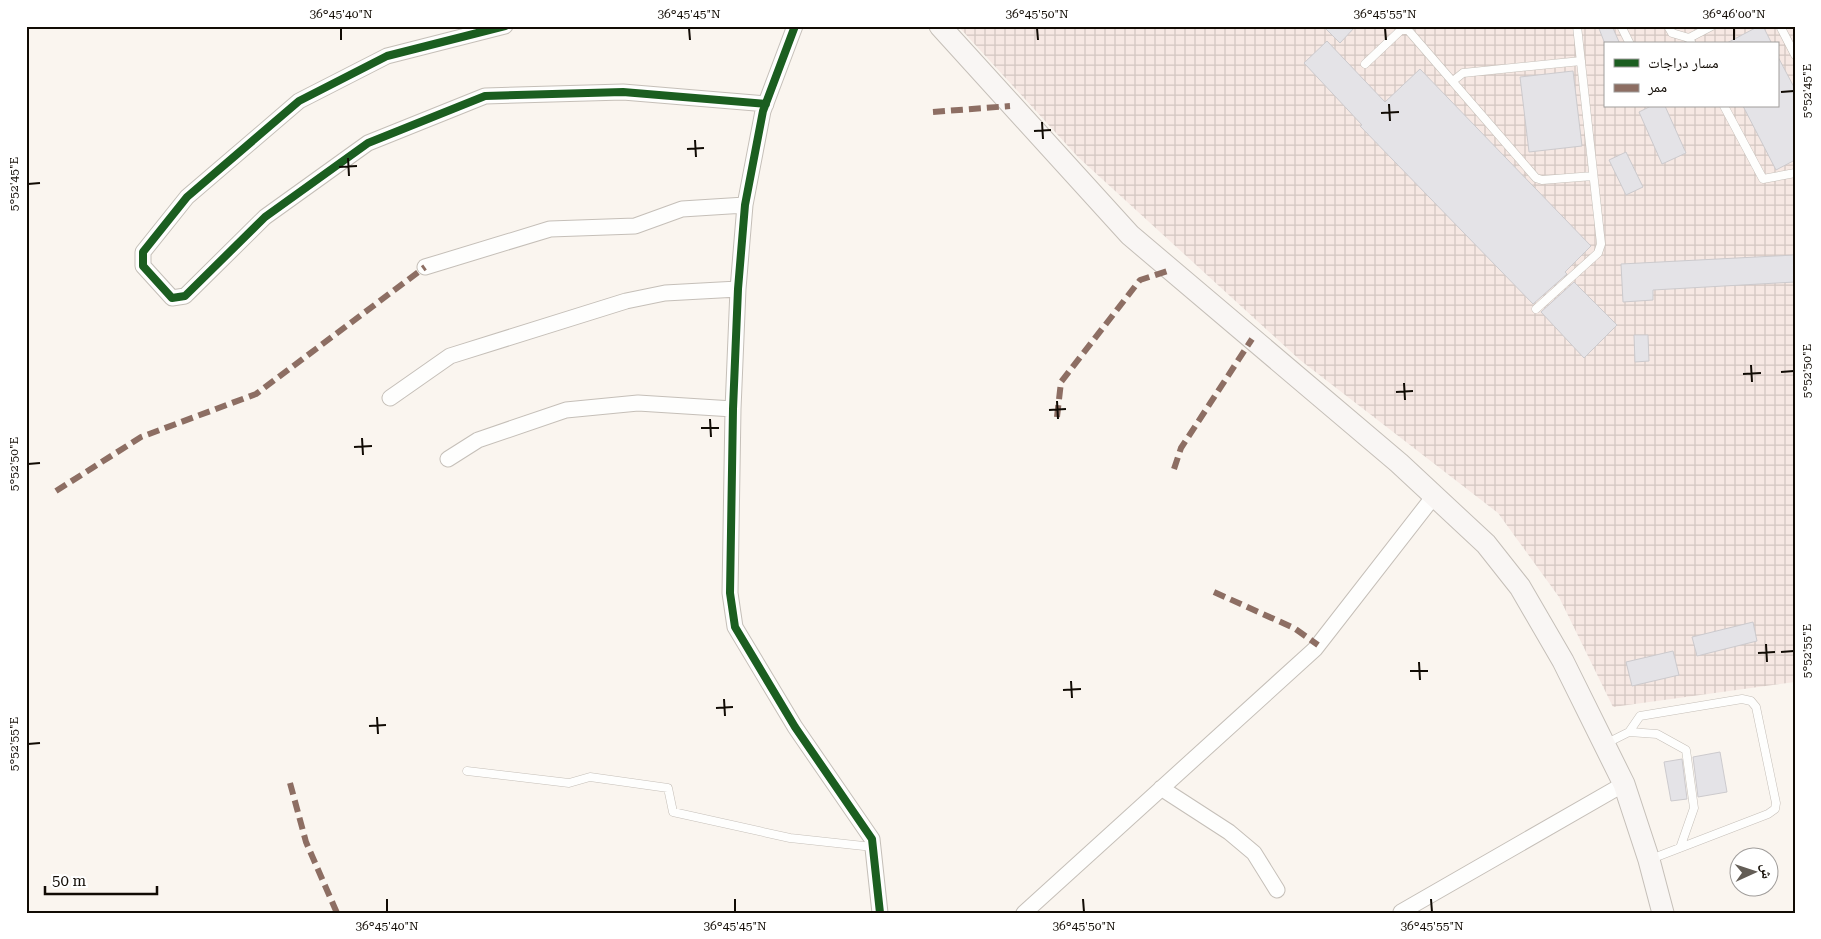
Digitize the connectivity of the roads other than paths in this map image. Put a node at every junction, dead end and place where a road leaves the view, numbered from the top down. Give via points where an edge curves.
1 (505, 26) edge
2 (795, 26) edge
3 (940, 26) edge
4 (1577, 26) edge
5 (1621, 26) edge
6 (1668, 26) edge
7 (1712, 26) edge
8 (1780, 26) edge
9 (1691, 41) edge
10 (1629, 42) edge
11 (1795, 55) edge
12 (1581, 61) junction
13 (1365, 64) dead end
14 (1452, 81) junction
15 (766, 104) junction
16 (1725, 108) edge
17 (1795, 173) edge
18 (1593, 176) junction
19 (746, 205) junction
20 (425, 267) dead end
21 (738, 289) junction
22 (1536, 309) dead end
23 (390, 398) dead end
24 (733, 409) junction
25 (448, 459) dead end
26 (1434, 496) junction
27 (1629, 732) junction
28 (1605, 744) junction
29 (467, 772) dead end
30 (1624, 784) junction
31 (1161, 788) junction
32 (873, 847) junction
33 (1680, 848) junction
34 (1649, 860) junction
35 (1277, 890) dead end
36 (1401, 912) dead end
37 (880, 913) edge
38 (1024, 913) edge
39 (1663, 913) edge

1 - 15 street via 387,56 299,101 188,197 143,252 144,266 172,298 185,296 265,217 368,143 485,96 623,92
2 - 15 street
3 - 26 main road via 1130,235
4 - 12 lane
5 - 10 lane
6 - 9 lane via 1672,33
7 - 9 lane
8 - 11 lane
12 - 14 lane via 1463,73
12 - 18 lane
13 - 14 lane via 1401,30 1408,30
14 - 18 lane via 1536,178
15 - 19 street
16 - 17 lane via 1763,179
18 - 22 lane via 1601,244 1598,253
19 - 20 street via 682,209 635,226 550,229
19 - 21 street
21 - 23 street via 665,293 626,301 478,347 450,356
21 - 24 street
24 - 25 street via 638,403 566,410 478,440
24 - 32 street via 730,593 735,627 795,727 872,839
26 - 28 main road via 1486,544 1520,587 1563,661
26 - 31 street via 1315,649
27 - 28 lane
27 - 33 lane via 1657,734 1686,750 1694,808
27 - 33 lane via 1640,716 1742,699 1751,701 1756,707 1775,809
28 - 30 main road
29 - 32 lane via 569,783 590,777 668,788 673,812 790,838
30 - 34 main road
30 - 36 street
31 - 35 street via 1229,832 1254,853
31 - 38 street
32 - 37 street
33 - 34 lane
34 - 39 main road

